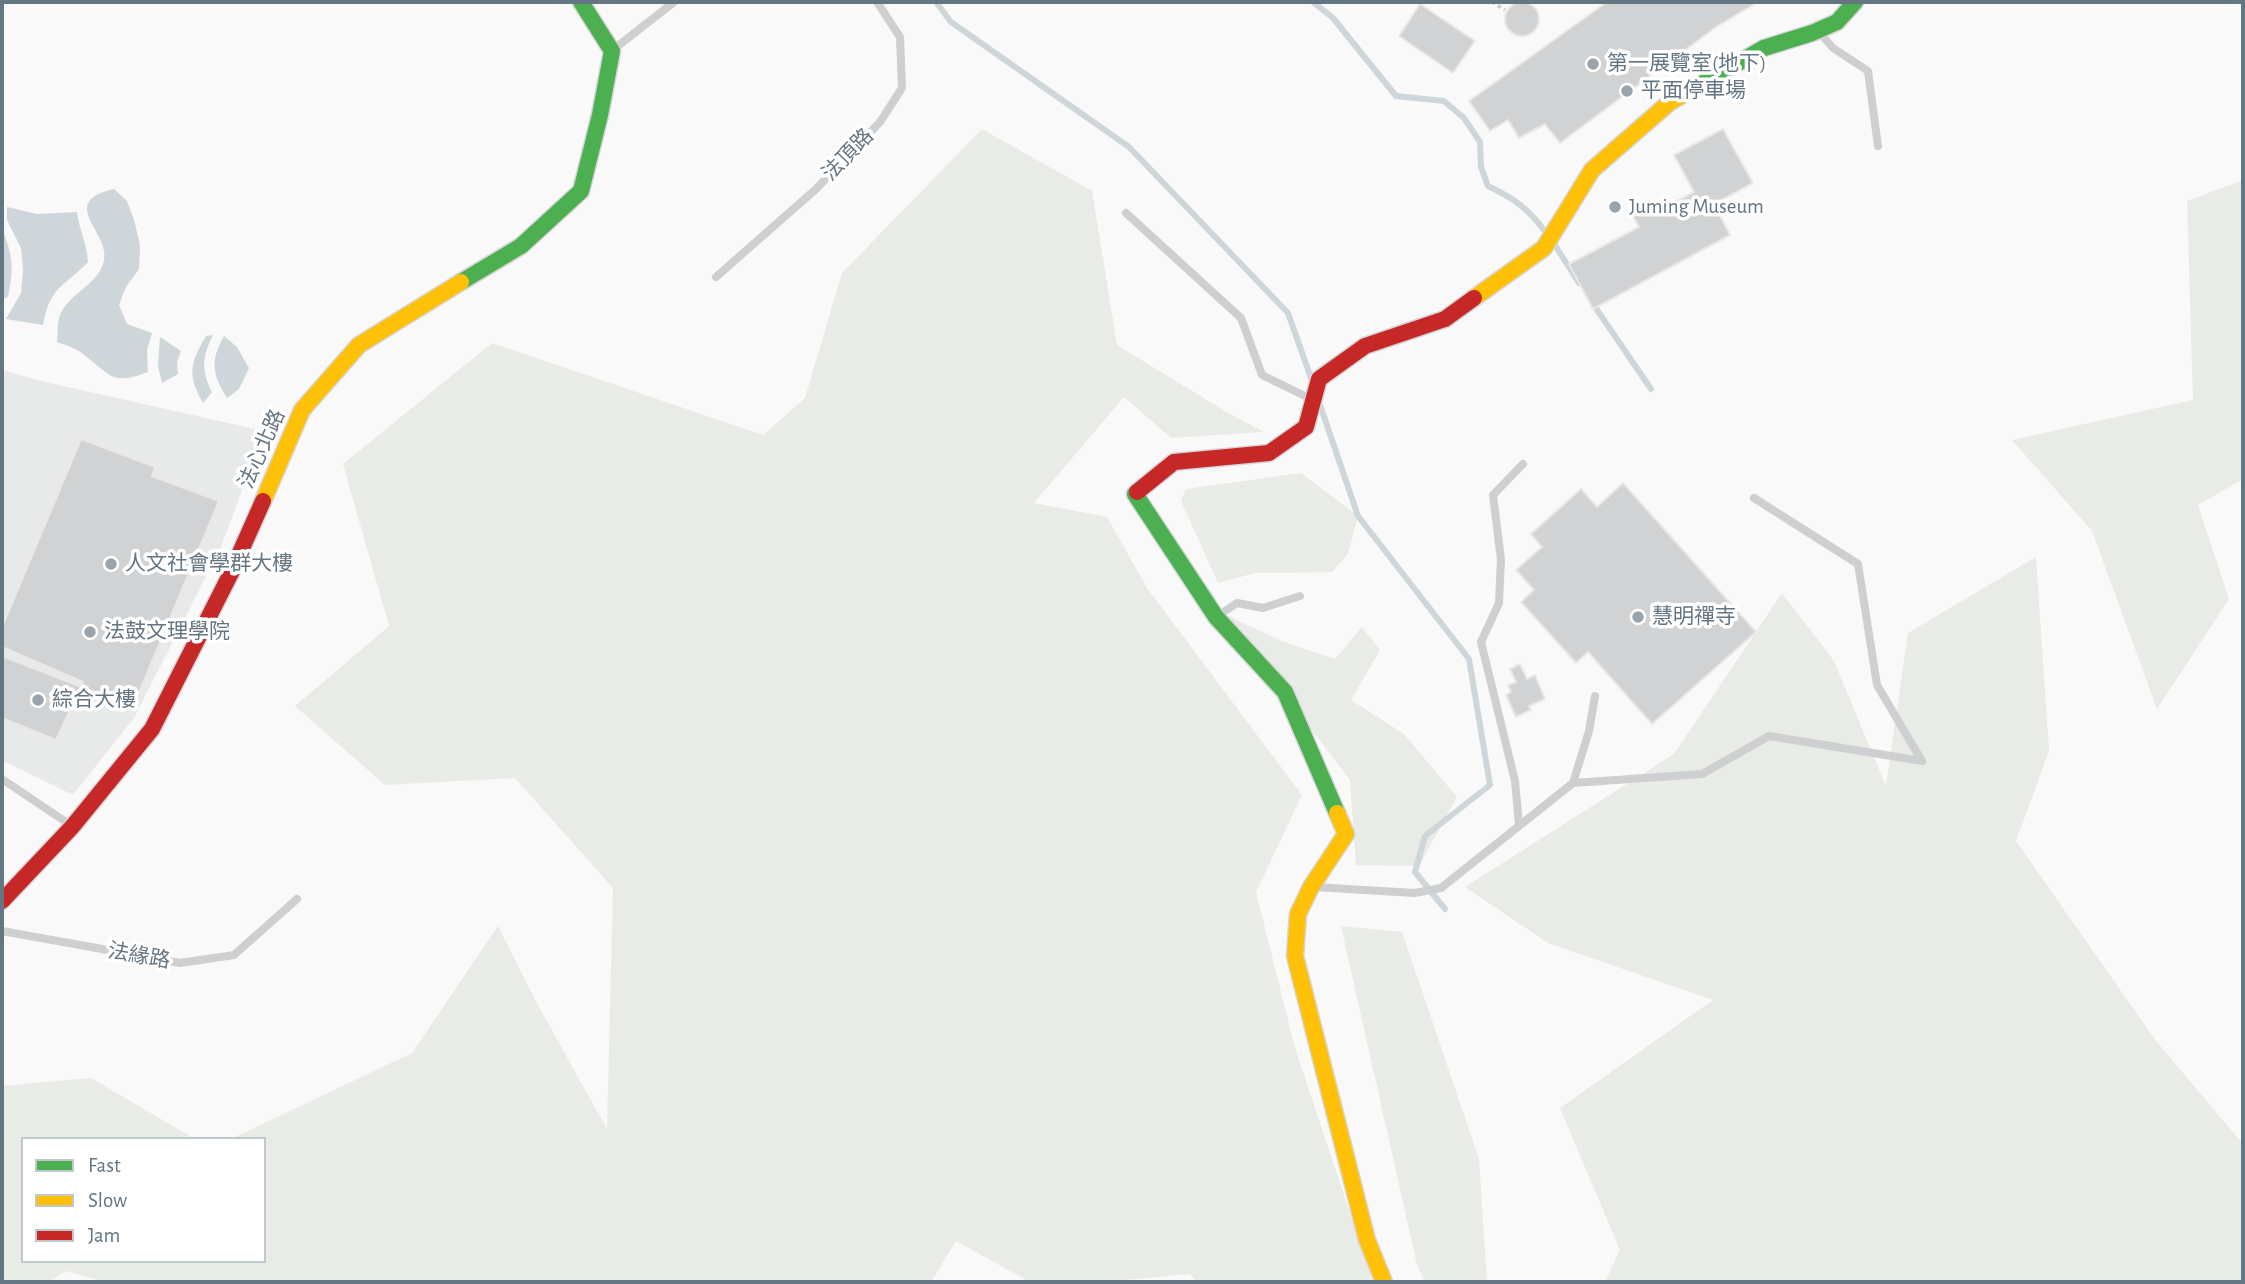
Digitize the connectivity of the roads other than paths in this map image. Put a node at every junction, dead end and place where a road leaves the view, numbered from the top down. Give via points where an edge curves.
1 (581, 2) edge
2 (674, 2) edge
3 (877, 2) edge
4 (1855, 2) edge
5 (1818, 31) junction
6 (612, 51) junction
7 (1878, 146) dead end
8 (1126, 213) dead end
9 (716, 278) dead end
10 (1313, 400) junction
11 (1523, 464) dead end
12 (1754, 498) dead end
13 (1300, 596) dead end
14 (1216, 617) junction
15 (1594, 696) dead end
16 (2, 779) edge
17 (1573, 783) junction
18 (1519, 825) junction
19 (72, 827) junction
20 (1311, 887) junction
21 (297, 899) dead end
22 (2, 901) edge
23 (2, 931) edge
24 (1384, 1282) edge

1 - 6 street
2 - 6 lane
3 - 9 lane, 法頂路 via 900,37 902,88 880,122 816,189
4 - 5 street via 1837,22
5 - 7 lane via 1833,48 1868,71
5 - 10 street via 1763,48 1670,102 1592,170 1544,248 1446,319 1365,346 1319,379
6 - 19 street, 法心北路 via 581,191 521,246 359,345 302,410 230,573 152,729
8 - 10 lane via 1241,318 1262,376
10 - 14 street via 1306,427 1269,453 1174,462 1135,494
11 - 18 lane via 1493,495 1501,560 1499,603 1482,642 1515,781
12 - 17 lane via 1858,564 1877,685 1922,761 1769,736 1702,774
13 - 14 lane via 1263,608 1237,603
14 - 20 street via 1285,692 1346,834
15 - 17 lane via 1590,731
16 - 19 lane
17 - 18 lane
18 - 20 lane via 1441,888 1415,893
19 - 22 street, 法心北路
20 - 24 street via 1298,915 1295,956 1367,1240
21 - 23 lane, 法緣路 via 234,955 180,963

